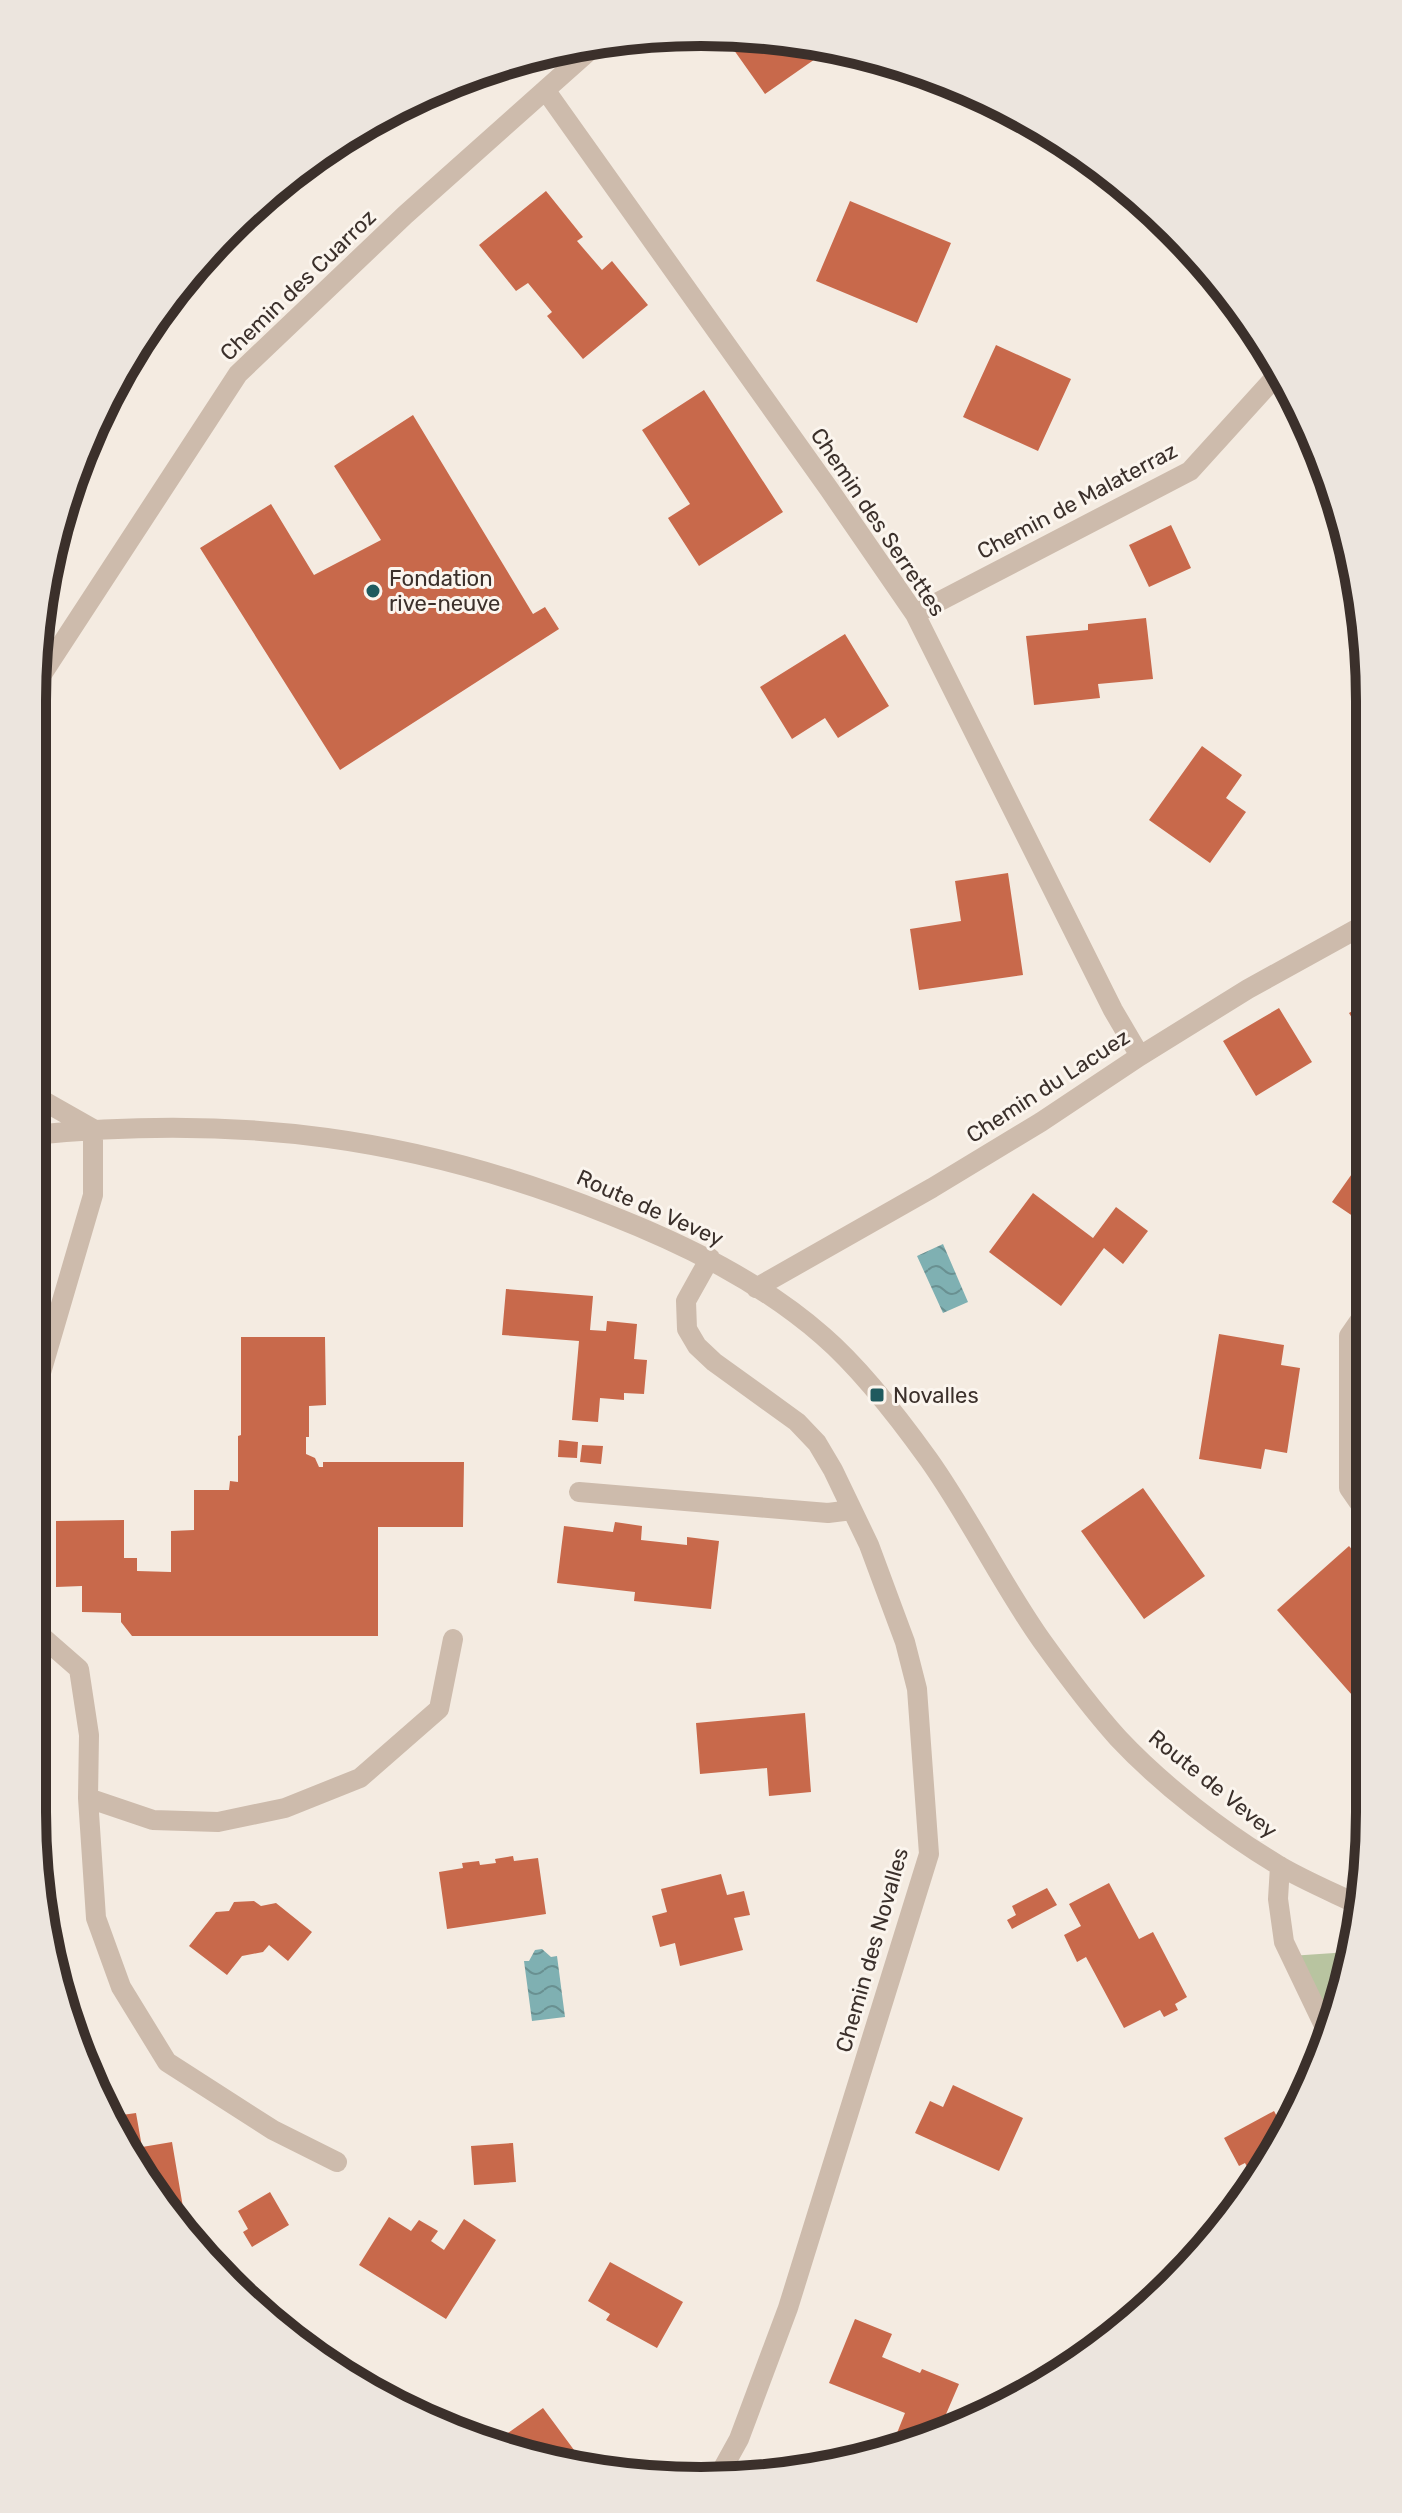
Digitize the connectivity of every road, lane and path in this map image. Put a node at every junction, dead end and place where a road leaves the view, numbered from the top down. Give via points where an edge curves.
1 (582, 57) edge
2 (546, 91) junction
3 (1272, 381) edge
4 (915, 614) junction
5 (47, 667) edge
6 (1356, 929) edge
7 (1140, 1056) junction
8 (46, 1102) edge
9 (93, 1129) junction
10 (46, 1134) edge
11 (710, 1258) junction
12 (756, 1288) junction
13 (1356, 1326) edge
14 (46, 1356) edge
15 (579, 1492) dead end
16 (1356, 1498) edge
17 (852, 1510) junction
18 (453, 1639) dead end
19 (46, 1640) edge
20 (88, 1798) junction
21 (1280, 1866) junction
22 (1349, 1900) edge
23 (1322, 2021) edge
24 (337, 2162) dead end
25 (724, 2466) edge

1 - 2 street, Chemin des Cuarroz
2 - 4 street, Chemin des Serrettes
2 - 5 street, Chemin des Cuarroz via 405,215 238,374
3 - 4 street, Chemin de Malaterraz via 1190,471
4 - 7 street, Chemin des Serrettes
6 - 7 street, Chemin du Lacuez
7 - 12 street, Chemin du Lacuez via 946,1180
8 - 9 street
9 - 10 street, Route de Vevey
9 - 11 street, Route de Vevey via 262,1129 411,1152 559,1194
9 - 14 street via 93,1195
11 - 12 street, Route de Vevey
11 - 17 street, Chemin des Novalles via 686,1301 687,1329 714,1362 797,1422 817,1443
12 - 21 street, Route de Vevey via 825,1337 877,1395 929,1461 1041,1640 1118,1738 1177,1792
13 - 16 street via 1349,1336 1349,1488
15 - 17 street via 828,1513
17 - 25 street, Chemin des Novalles via 900,1627 917,1689 929,1854 788,2308
18 - 20 street via 439,1709 360,1778 285,1808 218,1822 153,1820
19 - 20 street via 79,1669 89,1735
20 - 24 street via 96,1918 121,1987 167,2062 273,2130
21 - 22 street, Route de Vevey
21 - 23 street via 1284,1942

